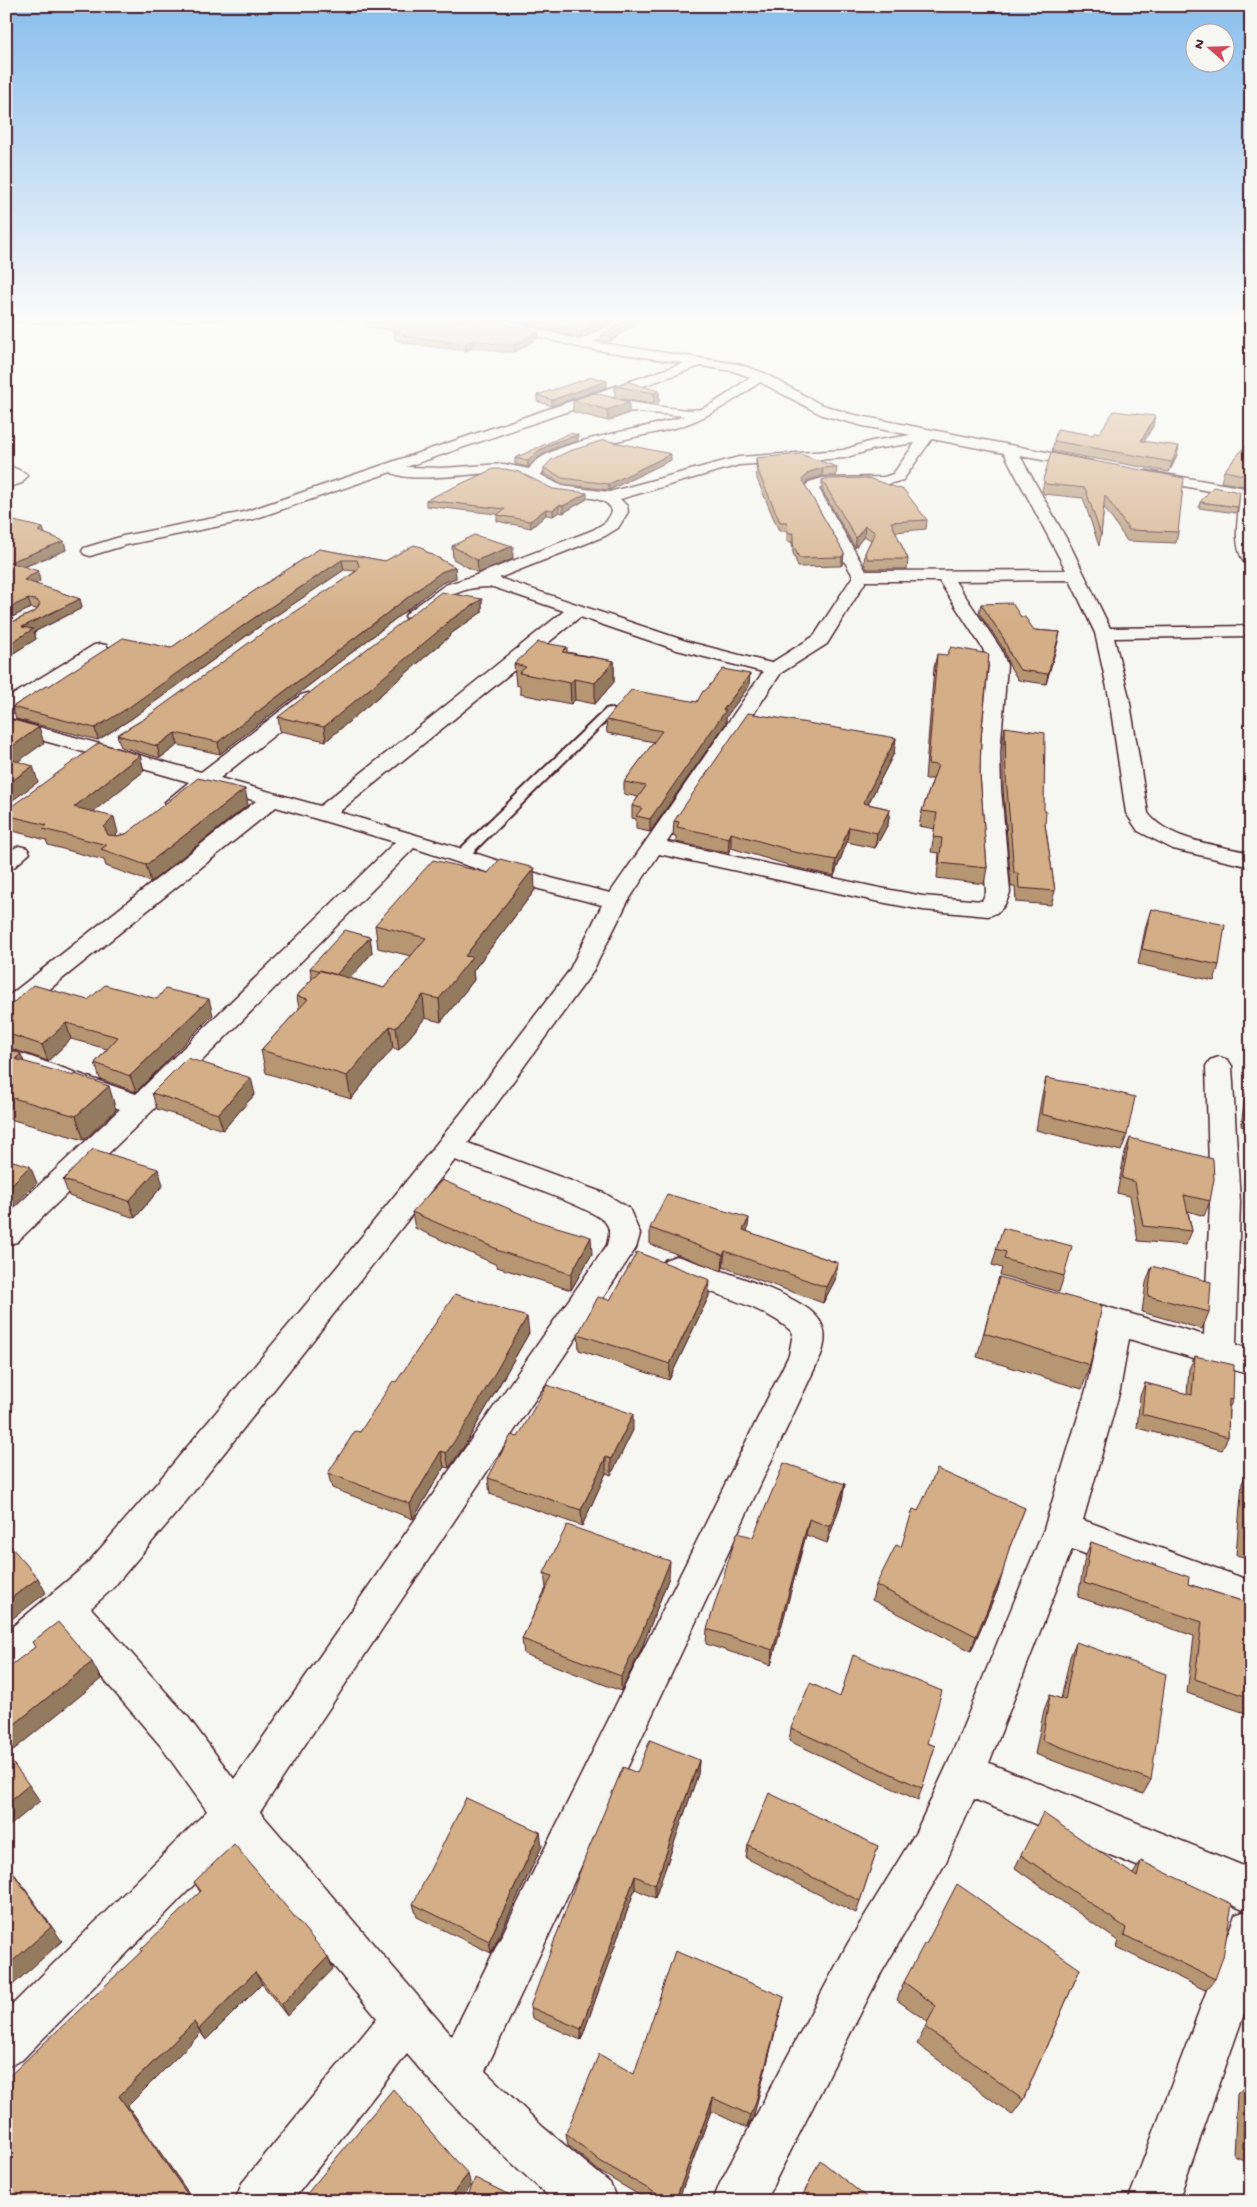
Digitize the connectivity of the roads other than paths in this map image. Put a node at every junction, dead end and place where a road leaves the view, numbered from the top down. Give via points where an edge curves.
1 (533, 419) edge
2 (687, 419) edge
3 (853, 419) edge
4 (928, 436) junction
5 (1010, 450) junction
6 (792, 457) junction
7 (1096, 466) edge
8 (6, 468) edge
9 (381, 471) junction
10 (1134, 472) edge
11 (533, 476) junction
12 (6, 484) edge
13 (814, 484) junction
14 (1250, 494) edge
15 (610, 497) junction
16 (90, 551) dead end
17 (1251, 561) edge
18 (459, 571) dead end
19 (1075, 575) junction
20 (861, 576) junction
21 (944, 576) junction
22 (477, 581) junction
23 (577, 610) junction
24 (400, 627) edge
25 (1251, 632) edge
26 (1104, 634) junction
27 (100, 649) dead end
28 (774, 669) junction
29 (324, 686) edge
30 (6, 708) edge
31 (610, 711) dead end
32 (6, 724) edge
33 (124, 735) edge
34 (100, 750) junction
35 (77, 766) edge
36 (205, 780) junction
37 (271, 800) junction
38 (159, 815) edge
39 (322, 815) junction
40 (410, 840) junction
41 (653, 846) junction
42 (461, 856) junction
43 (1251, 860) edge
44 (616, 901) junction
45 (6, 1011) edge
46 (6, 1057) edge
47 (1219, 1066) dead end
48 (140, 1106) junction
49 (449, 1147) junction
50 (6, 1234) edge
51 (621, 1248) junction
52 (1072, 1310) edge
53 (1116, 1323) junction
54 (1220, 1353) junction
55 (1251, 1362) edge
56 (1062, 1529) junction
57 (1251, 1598) edge
58 (66, 1607) junction
59 (6, 1657) edge
60 (964, 1774) junction
61 (234, 1814) junction
62 (1251, 1891) edge
63 (1251, 1931) edge
64 (407, 2018) junction
65 (6, 2044) edge
66 (457, 2077) junction
67 (260, 2201) edge
68 (592, 2201) edge
69 (738, 2201) edge
70 (1153, 2201) edge

1 - 9 street
2 - 11 street via 667,427 561,453 538,466
3 - 4 street
4 - 5 street
4 - 6 street via 872,445 844,454
4 - 13 street via 898,477 886,481
5 - 7 street
5 - 19 street
6 - 13 street
6 - 15 street via 739,461
8 - 12 street via 20,476
9 - 11 street via 457,472 504,467
9 - 16 street via 242,518 123,541
10 - 14 street
11 - 15 street via 560,490
13 - 20 street via 811,489
14 - 17 street via 1244,548
15 - 22 street via 620,512 612,525
18 - 22 street
19 - 21 street
19 - 26 street
20 - 21 street
20 - 28 street via 821,640
21 - 41 street via 992,650 998,665 990,789 998,892 988,909 923,903
22 - 23 street via 495,582
22 - 24 street via 449,588
23 - 28 street via 683,646
23 - 39 street
25 - 26 street
26 - 43 street via 1119,697 1137,813 1146,826 1182,844
27 - 30 street
28 - 41 street
29 - 36 street
31 - 42 lane
32 - 34 street
33 - 34 street
34 - 35 street
34 - 36 street
36 - 37 street
36 - 38 street
37 - 39 street
37 - 45 street
39 - 40 street
40 - 42 street
40 - 48 street
41 - 44 street
42 - 44 street via 550,886
44 - 49 street via 580,973
46 - 48 street
47 - 54 street via 1225,1202
48 - 50 street
49 - 51 street via 594,1201 618,1216 625,1234
49 - 58 street via 170,1494 99,1577
51 - 61 street
51 - 66 street via 789,1311 806,1324 810,1339
52 - 53 street
53 - 54 street
53 - 56 street via 1103,1390
54 - 55 street
56 - 57 street
56 - 60 street
58 - 59 street
58 - 61 street via 174,1731
60 - 62 street
60 - 69 street via 931,1847 864,1959
61 - 64 street
61 - 65 street
63 - 70 street
64 - 66 street
64 - 67 street
66 - 68 street via 526,2144

